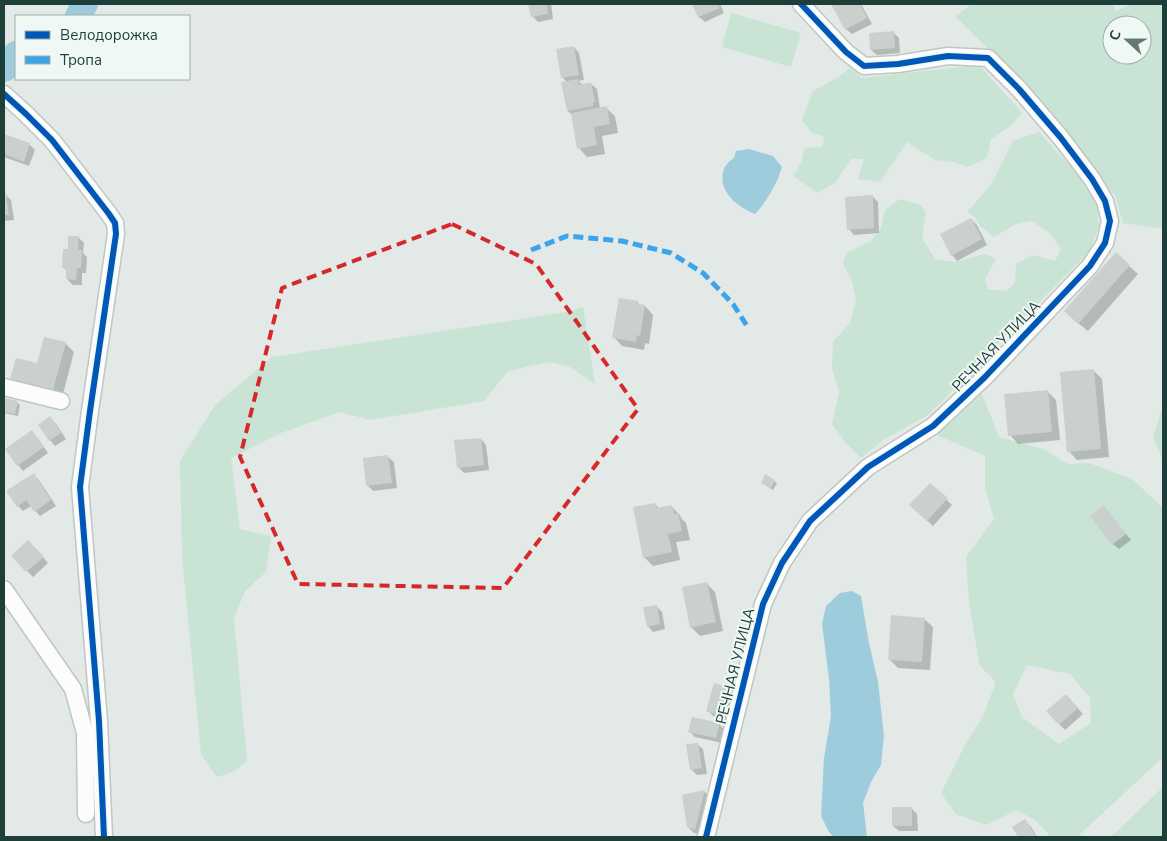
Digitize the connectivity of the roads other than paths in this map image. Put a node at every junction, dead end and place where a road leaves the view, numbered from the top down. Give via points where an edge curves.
1 (801, 4) edge
2 (4, 94) edge
3 (4, 387) edge
4 (61, 401) dead end
5 (4, 589) edge
6 (86, 814) dead end
7 (104, 837) edge
8 (706, 837) edge

1 - 8 street, РЕЧНАЯ УЛИЦА via 846,52 864,66 948,56 988,58 1019,89 1092,180 1105,201 1110,221 1104,243 1090,266 985,377 933,426 868,467 810,521 782,563 763,604
2 - 7 street via 52,140 114,223 116,234 80,487 99,721
3 - 4 street
5 - 6 street via 73,690 85,734

